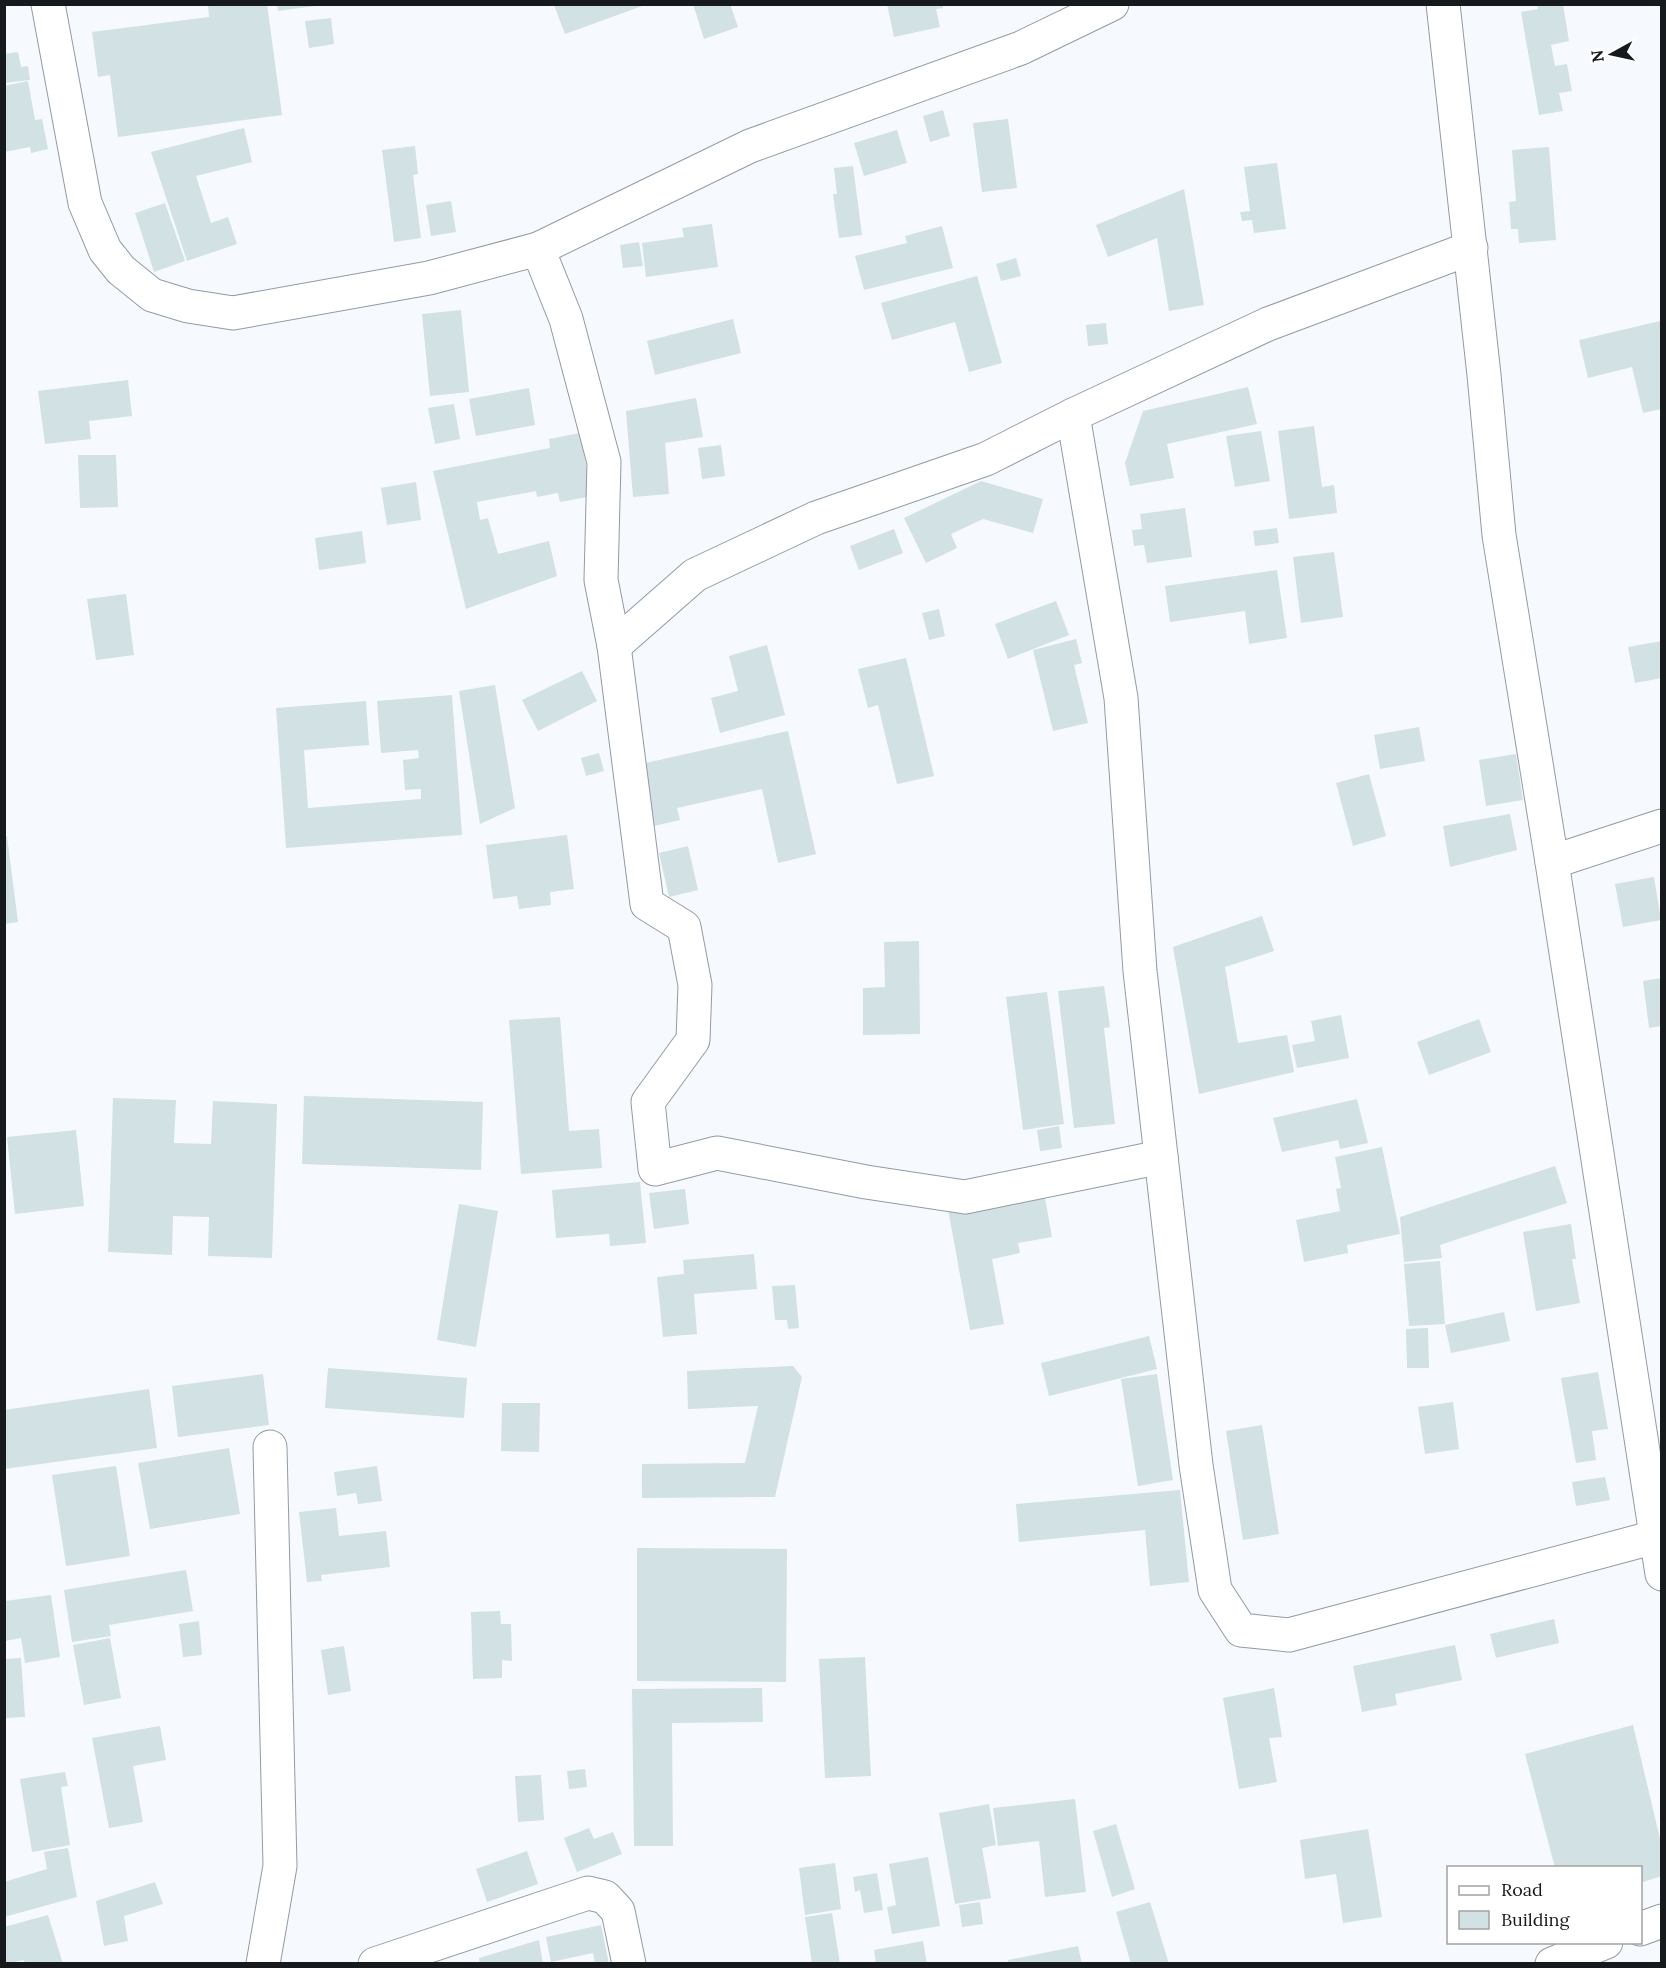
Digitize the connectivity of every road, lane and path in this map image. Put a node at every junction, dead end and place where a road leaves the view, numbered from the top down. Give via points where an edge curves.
1 (48, 4) edge
2 (1112, 4) edge
3 (1443, 4) edge
4 (1471, 248) junction
5 (538, 249) junction
6 (1073, 414) junction
7 (614, 646) junction
8 (1662, 826) edge
9 (1552, 862) junction
10 (1161, 1157) junction
11 (270, 1447) dead end
12 (1655, 1537) junction
13 (1662, 1574) edge
14 (1662, 1921) edge
15 (1642, 1929) edge
16 (1601, 1944) edge
17 (263, 1964) edge
18 (375, 1964) edge
19 (629, 1964) edge
20 (1552, 1964) edge

1 - 5 street via 85,203 105,250 121,270 152,295 233,313 429,278
2 - 5 street via 1021,48 750,146
3 - 4 street
4 - 6 street via 1268,324
4 - 9 street via 1499,535
5 - 7 street via 566,319 604,462 601,580
6 - 7 street via 986,459 816,519 695,575
6 - 10 street via 1121,698 1140,971
7 - 10 street via 647,904 684,927 695,985 693,1040 648,1102 655,1169 717,1153 965,1197
8 - 9 street
9 - 12 street
10 - 12 street via 1196,1465 1215,1590 1241,1630 1289,1635
11 - 17 street via 280,1866
12 - 13 street
14 - 15 street
16 - 20 street
18 - 19 street via 588,1893 605,1897 618,1911

